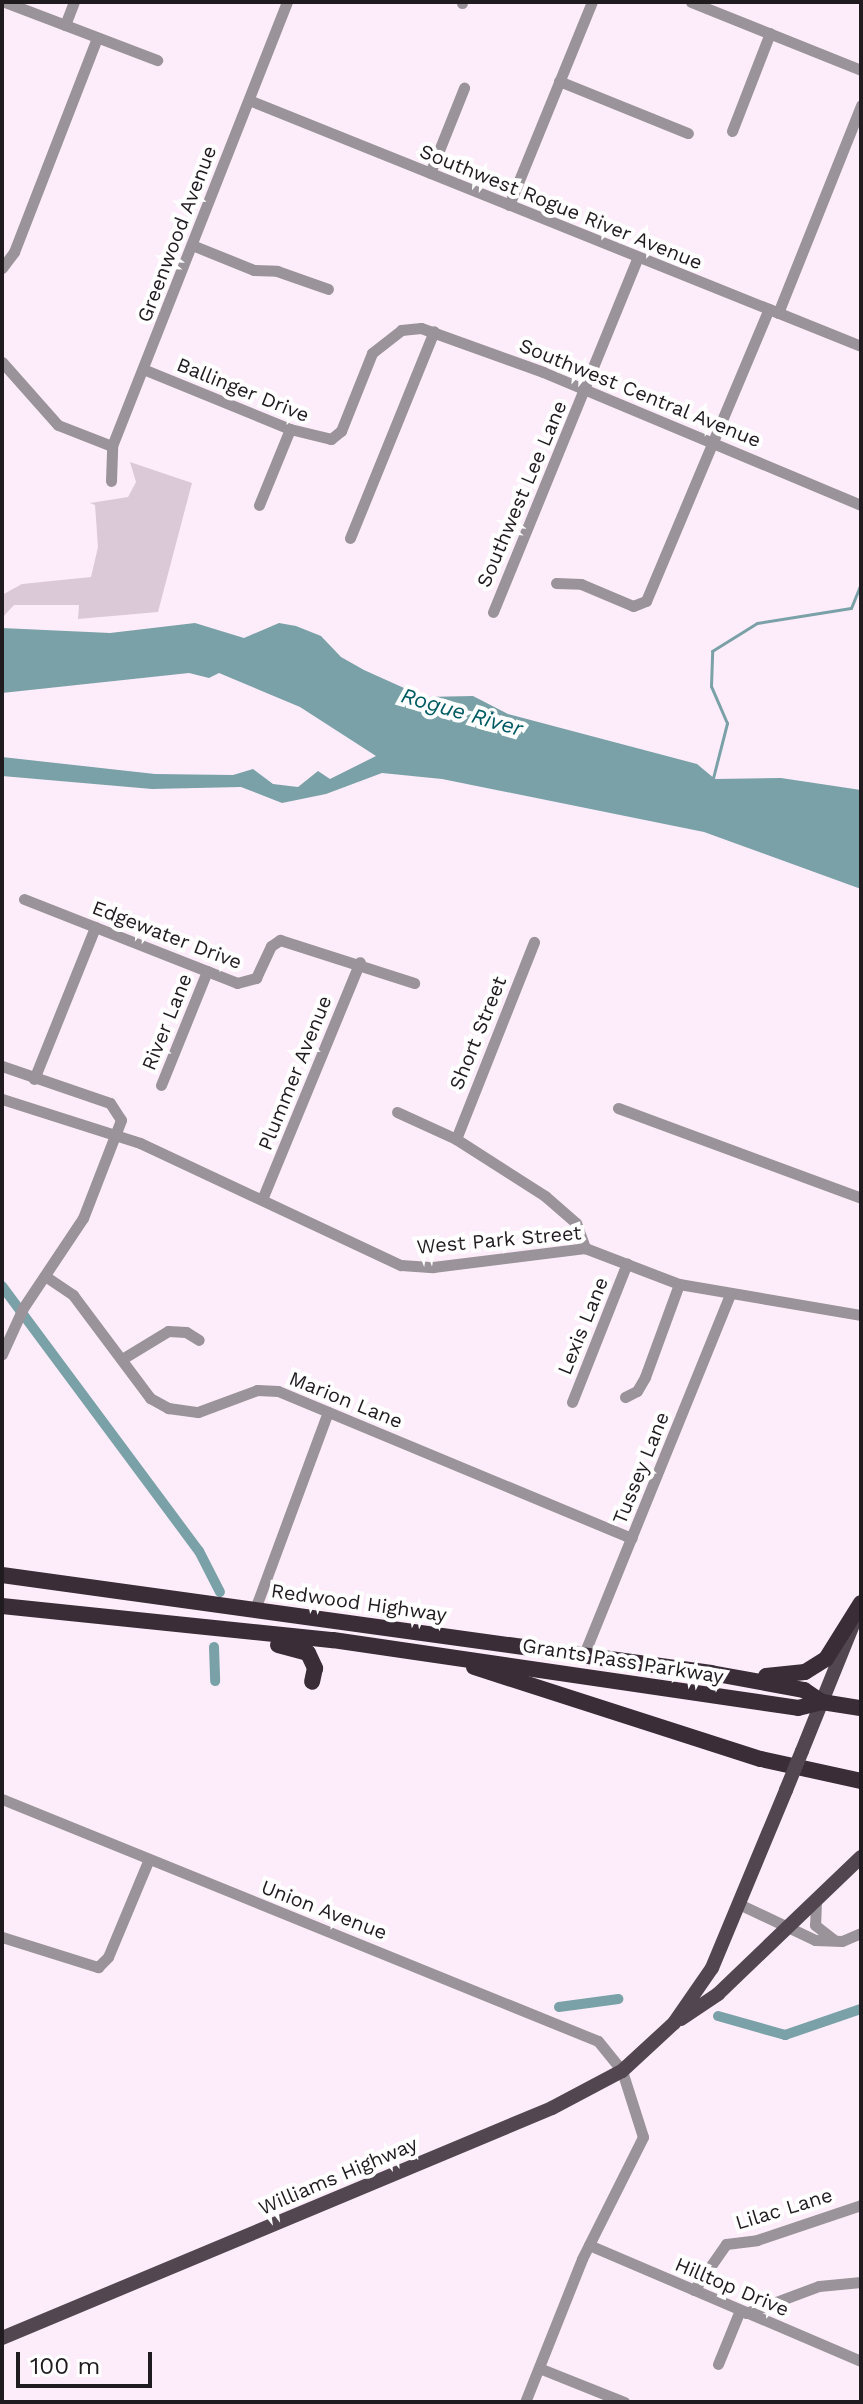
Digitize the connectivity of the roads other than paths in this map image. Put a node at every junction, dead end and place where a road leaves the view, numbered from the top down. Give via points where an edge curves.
1 (5, 2) edge
2 (74, 2) edge
3 (287, 2) edge
4 (592, 2) edge
5 (691, 2) edge
6 (65, 25) junction
7 (770, 33) junction
8 (97, 38) junction
9 (157, 60) dead end
10 (861, 70) edge
11 (559, 81) junction
12 (464, 88) dead end
13 (249, 100) junction
14 (861, 105) edge
15 (732, 131) dead end
16 (688, 133) dead end
17 (430, 173) junction
18 (509, 205) junction
19 (192, 245) junction
20 (638, 257) junction
21 (4, 267) edge
22 (328, 289) dead end
23 (774, 311) junction
24 (434, 331) junction
25 (861, 346) edge
26 (2, 362) edge
27 (143, 369) junction
28 (585, 389) junction
29 (290, 429) junction
30 (331, 439) joint
31 (713, 442) junction
32 (112, 446) junction
33 (111, 481) dead end
34 (259, 505) dead end
35 (861, 505) edge
36 (350, 538) dead end
37 (556, 583) dead end
38 (493, 612) dead end
39 (24, 899) dead end
40 (95, 927) junction
41 (534, 942) dead end
42 (360, 962) junction
43 (207, 971) junction
44 (414, 983) dead end
45 (2, 1066) edge
46 (34, 1079) junction
47 (161, 1085) dead end
48 (2, 1099) edge
49 (618, 1108) dead end
50 (397, 1112) dead end
51 (117, 1134) junction
52 (456, 1139) junction
53 (263, 1197) junction
54 (861, 1198) edge
55 (585, 1248) junction
56 (627, 1263) junction
57 (45, 1276) junction
58 (679, 1284) junction
59 (730, 1295) junction
60 (861, 1315) edge
61 (199, 1340) dead end
62 (2, 1354) edge
63 (122, 1359) junction
64 (625, 1397) dead end
65 (572, 1402) dead end
66 (328, 1412) junction
67 (632, 1538) junction
68 (2, 1575) edge
69 (861, 1603) edge
70 (2, 1606) edge
71 (255, 1609) junction
72 (147, 1623) junction
73 (418, 1652) junction
74 (584, 1654) junction
75 (711, 1673) junction
76 (312, 1682) dead end
77 (822, 1702) junction
78 (861, 1708) edge
79 (861, 1781) edge
80 (2, 1799) edge
81 (861, 1857) edge
82 (149, 1859) junction
83 (818, 1895) junction
84 (741, 1905) junction
85 (782, 1929) junction
86 (861, 1933) edge
87 (2, 1937) edge
88 (834, 1941) junction
89 (674, 2023) junction
90 (622, 2071) junction
91 (861, 2205) edge
92 (589, 2245) junction
93 (861, 2282) edge
94 (694, 2290) junction
95 (743, 2312) junction
96 (2, 2338) edge
97 (861, 2361) edge
98 (718, 2364) dead end
99 (539, 2368) junction
100 (525, 2402) edge
101 (624, 2402) edge

1 - 6 street
2 - 6 street
3 - 13 street, Greenwood Avenue
4 - 11 street
5 - 7 street
6 - 8 street
7 - 10 street
7 - 15 street
8 - 9 street
8 - 21 street
11 - 16 street
11 - 18 street
12 - 17 street
13 - 17 street, Southwest Rogue River Avenue
13 - 19 street, Greenwood Avenue
14 - 23 street
17 - 18 street, Southwest Rogue River Avenue
18 - 20 street, Southwest Rogue River Avenue
19 - 22 street via 254,270 277,271
19 - 27 street, Greenwood Avenue
20 - 23 street, Southwest Rogue River Avenue
20 - 28 street, Southwest Lee Lane
23 - 25 street, Southwest Rogue River Avenue
23 - 31 street
24 - 28 street, Southwest Central Avenue
24 - 30 street, Southwest Central Avenue via 401,330 372,353 341,431
24 - 36 street
26 - 32 street via 58,425
27 - 29 street, Ballinger Drive
27 - 32 street, Greenwood Avenue
28 - 31 street, Southwest Central Avenue
28 - 38 street, Southwest Lee Lane
29 - 30 street, Ballinger Drive
29 - 34 street
31 - 35 street, Southwest Central Avenue
31 - 37 street via 642,605 581,584
32 - 33 street, Greenwood Avenue
39 - 40 street, Edgewater Drive
40 - 43 street, Edgewater Drive
40 - 46 street
41 - 52 street, Short Street
42 - 43 street, Edgewater Drive via 280,940 250,983
42 - 44 street, Edgewater Drive
42 - 53 street, Plummer Avenue
43 - 47 street, River Lane
45 - 46 street
46 - 51 street via 110,1103 121,1120
48 - 51 street, West Park Street
49 - 54 street
50 - 52 street
51 - 53 street, West Park Street
51 - 57 street via 83,1218
52 - 55 street via 565,1212 576,1223
53 - 55 street, West Park Street via 408,1267
55 - 56 street, West Park Street
56 - 58 street, West Park Street
56 - 65 street, Lexis Lane
57 - 62 street
57 - 63 street, Marion Lane via 73,1295
58 - 59 street, West Park Street
58 - 64 street via 645,1377 637,1391
59 - 60 street, West Park Street
59 - 67 street, Tussey Lane
61 - 63 street via 186,1332 168,1331
63 - 66 street, Marion Lane via 150,1398 177,1410 198,1412 269,1389
66 - 67 street, Marion Lane
66 - 71 street
67 - 74 street, Tussey Lane
68 - 71 highway, Redwood Highway
69 - 75 highway via 826,1659 805,1672 781,1677
69 - 77 main road, Williams Highway
70 - 72 highway, Redwood Highway
71 - 74 highway, Redwood Highway
72 - 73 highway, Redwood Highway
72 - 76 highway via 196,1636 296,1647 308,1653 315,1668
73 - 77 highway, Grants Pass Parkway via 798,1708
73 - 79 highway via 761,1759
74 - 75 highway, Redwood Highway
75 - 77 highway, Grants Pass Parkway via 804,1690
77 - 78 highway, Grants Pass Parkway
77 - 84 main road, Williams Highway, bridge
80 - 82 street, Union Avenue
81 - 83 main road, Williams Highway
82 - 87 street via 103,1964 88,1966
82 - 90 street, Union Avenue via 571,2027 598,2041
83 - 85 main road, Williams Highway
83 - 88 street via 813,1919
84 - 85 street
84 - 89 main road, Williams Highway via 712,1968
85 - 88 street
85 - 89 main road, Williams Highway via 718,1994
86 - 88 street
89 - 90 main road, Williams Highway
90 - 92 street via 643,2137
90 - 96 main road, Williams Highway via 552,2108
91 - 94 street, Lilac Lane via 757,2240 726,2244
92 - 94 street, Hilltop Drive
92 - 99 street
93 - 95 street via 819,2286
94 - 95 street, Hilltop Drive
95 - 97 street, Hilltop Drive
95 - 98 street
99 - 100 street
99 - 101 street

